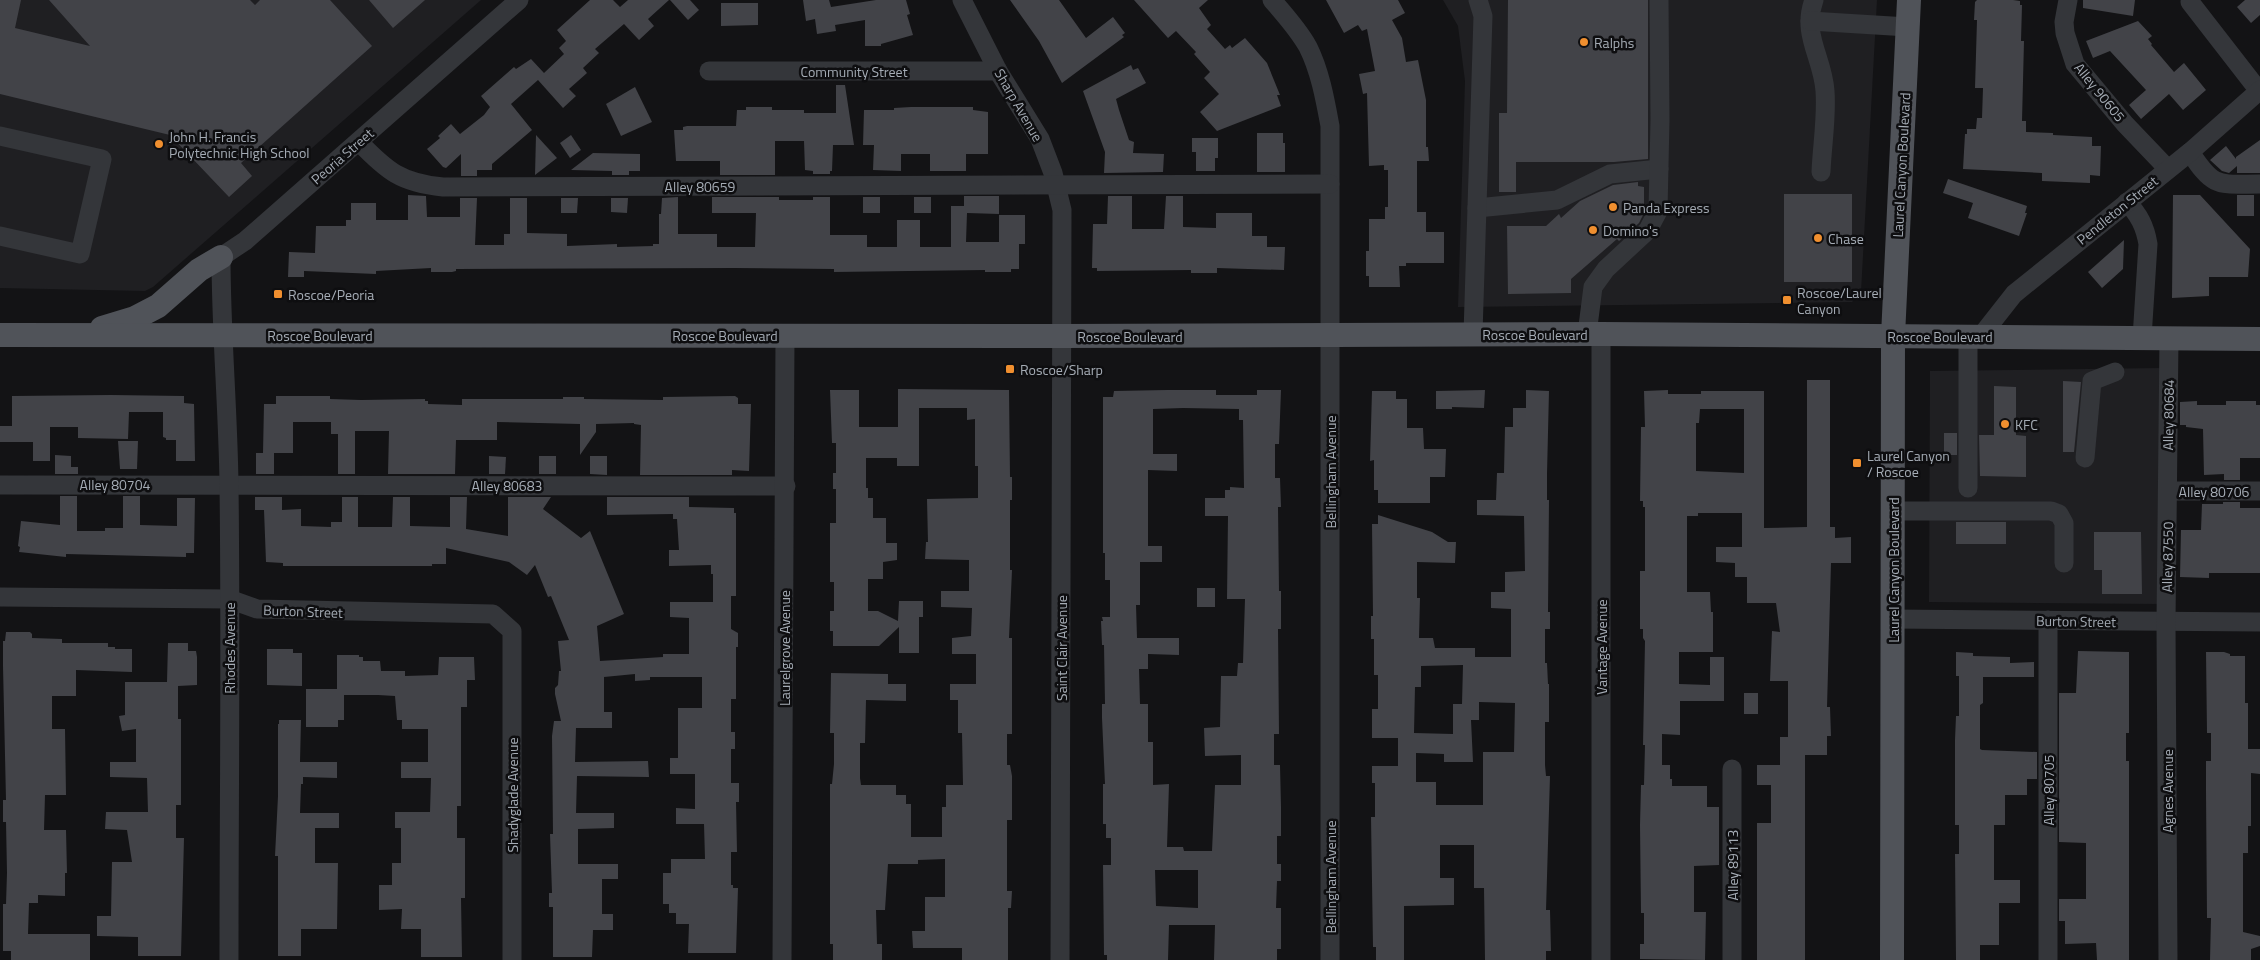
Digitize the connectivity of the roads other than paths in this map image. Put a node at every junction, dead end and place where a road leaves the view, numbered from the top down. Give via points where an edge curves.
1 (519, 0) edge
2 (962, 0) edge
3 (1272, 0) edge
4 (1478, 0) edge
5 (1659, 0) edge
6 (1814, 0) edge
7 (1909, 0) edge
8 (2068, 0) edge
9 (2190, 2) dead end
10 (1810, 21) junction
11 (1908, 27) junction
12 (709, 71) dead end
13 (998, 71) junction
14 (2260, 90) edge
15 (0, 136) edge
16 (359, 142) junction
17 (2190, 152) junction
18 (1659, 168) junction
19 (2168, 169) junction
20 (1821, 172) dead end
21 (1056, 184) junction
22 (1330, 184) junction
23 (2260, 184) edge
24 (2128, 202) junction
25 (1477, 208) junction
26 (0, 236) edge
27 (222, 257) junction
28 (0, 334) edge
29 (1330, 334) junction
30 (1473, 334) junction
31 (1594, 334) junction
32 (82, 335) junction
33 (785, 335) junction
34 (222, 336) junction
35 (1062, 336) junction
36 (1893, 336) junction
37 (1974, 336) junction
38 (2142, 338) junction
39 (2169, 338) junction
40 (2260, 338) edge
41 (2114, 372) dead end
42 (2085, 458) dead end
43 (229, 484) junction
44 (0, 485) edge
45 (786, 486) junction
46 (1968, 488) dead end
47 (2168, 491) junction
48 (2260, 491) edge
49 (1893, 511) junction
50 (2064, 563) dead end
51 (0, 597) edge
52 (229, 599) junction
53 (1892, 619) junction
54 (2048, 620) junction
55 (2260, 622) edge
56 (2166, 623) junction
57 (512, 631) joint
58 (1732, 769) dead end
59 (229, 960) edge
60 (512, 960) edge
61 (782, 960) edge
62 (1060, 960) edge
63 (1330, 960) edge
64 (1601, 960) edge
65 (1732, 960) edge
66 (1892, 960) edge
67 (2048, 960) edge
68 (2168, 960) edge

1 - 16 street, Peoria Street
2 - 13 street, Sharp Avenue
3 - 22 street, Bellingham Avenue via 1308,47 1319,76 1330,126
4 - 25 street via 1483,16
5 - 18 street, Vantage Avenue
6 - 10 street
7 - 11 main road, Laurel Canyon Boulevard
8 - 19 street, Alley 90605 via 2065,33 2075,64
9 - 14 street
10 - 11 street
10 - 20 street via 1825,90
11 - 36 main road, Laurel Canyon Boulevard
12 - 13 street, Community Street
13 - 21 street, Sharp Avenue via 1040,138
14 - 17 street, Pendleton Street
15 - 26 street via 102,159 80,254
16 - 21 street, Alley 80659 via 382,165 403,178 419,184 443,186
16 - 27 street, Peoria Street via 245,241
17 - 19 street, Pendleton Street
17 - 23 street via 2203,171 2220,184
18 - 25 street via 1610,174 1557,200
18 - 31 street, Vantage Avenue via 1658,211 1648,230 1592,286
19 - 24 street, Pendleton Street
21 - 22 street, Alley 80659
21 - 35 street, Sharp Avenue via 1062,210
22 - 29 street, Bellingham Avenue
24 - 37 street, Pendleton Street via 2014,294
24 - 38 street via 2139,216 2148,244
25 - 30 street
27 - 32 main road via 199,270 158,306 135,318
27 - 34 street
28 - 32 main road, Roscoe Boulevard
29 - 30 main road, Roscoe Boulevard
29 - 35 main road, Roscoe Boulevard
29 - 63 street, Bellingham Avenue
30 - 31 main road, Roscoe Boulevard
31 - 36 main road, Roscoe Boulevard
31 - 64 street, Vantage Avenue
32 - 34 main road, Roscoe Boulevard
33 - 34 main road, Roscoe Boulevard
33 - 35 main road, Roscoe Boulevard
33 - 45 street, Laurelgrove Avenue
34 - 43 street, Rhodes Avenue via 226,367
35 - 62 street, Saint Clair Avenue
36 - 37 main road, Roscoe Boulevard
36 - 49 main road, Laurel Canyon Boulevard
37 - 38 main road, Roscoe Boulevard
37 - 46 street
38 - 39 main road, Roscoe Boulevard
39 - 40 main road, Roscoe Boulevard
39 - 47 street, Alley 80684
41 - 42 street via 2092,381
43 - 44 street, Alley 80704
43 - 45 street, Alley 80683
43 - 52 street, Rhodes Avenue
45 - 61 street, Laurelgrove Avenue
47 - 48 street, Alley 80706
47 - 56 street, Alley 87550
49 - 50 street via 2051,511 2059,514 2064,523
49 - 53 main road, Laurel Canyon Boulevard
51 - 52 street, Burton Street
52 - 57 street, Burton Street via 257,609 493,614
52 - 59 street, Rhodes Avenue
53 - 54 street, Burton Street
53 - 66 main road, Laurel Canyon Boulevard
54 - 56 street, Burton Street
54 - 67 street, Alley 80705
55 - 56 street, Burton Street
56 - 68 street, Agnes Avenue
57 - 60 street, Shadyglade Avenue
58 - 65 street, Alley 89113

